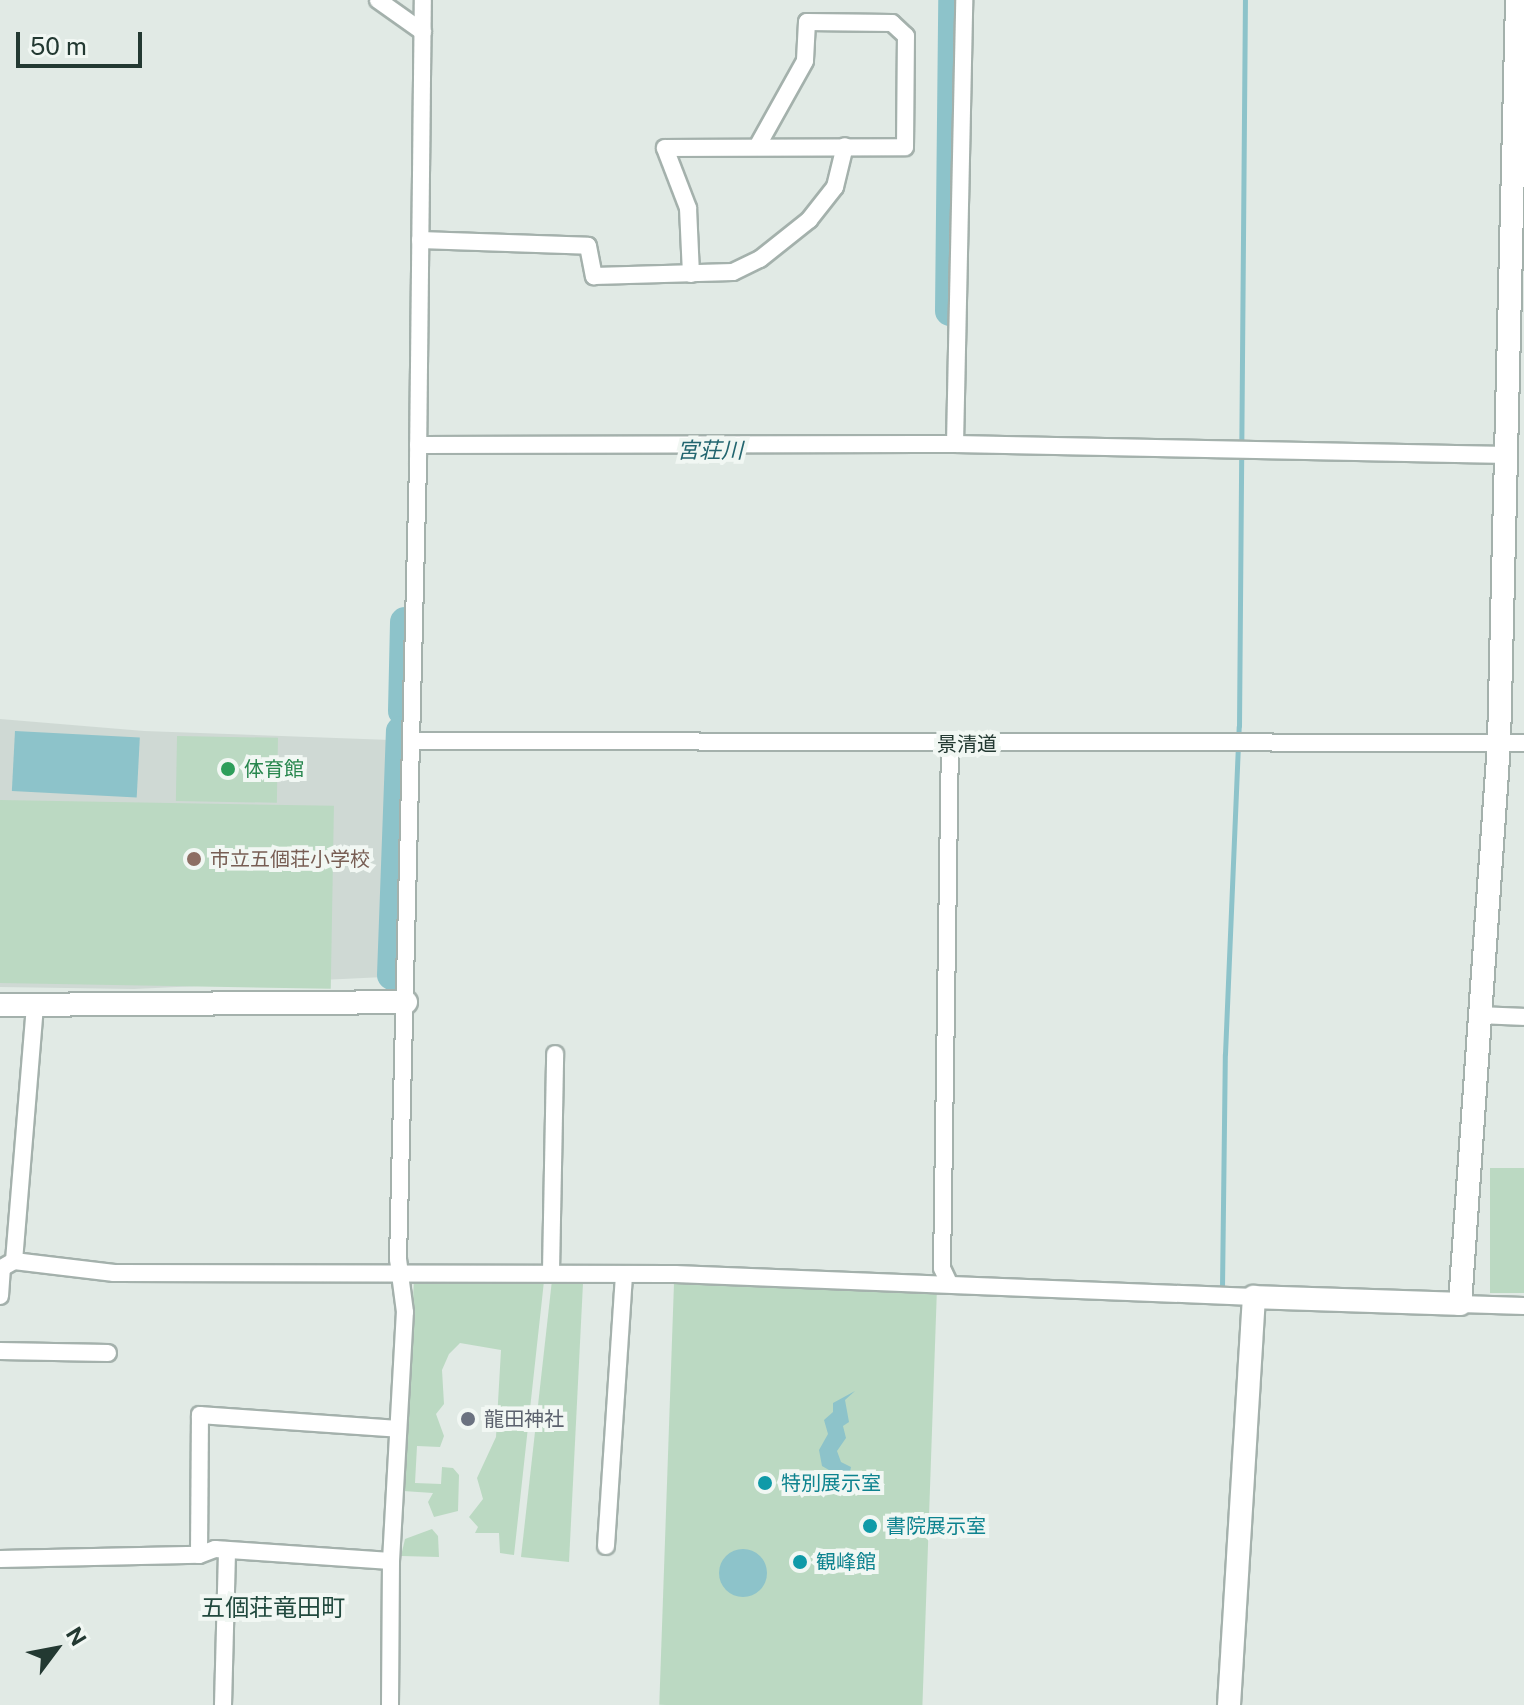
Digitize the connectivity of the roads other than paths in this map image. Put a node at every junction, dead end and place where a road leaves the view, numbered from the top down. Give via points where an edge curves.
1 (378, 0) edge
2 (423, 0) edge
3 (964, 0) edge
4 (1517, 0) edge
5 (423, 32) junction
6 (845, 146) junction
7 (757, 147) junction
8 (1518, 158) edge
9 (420, 240) junction
10 (691, 274) junction
11 (955, 444) junction
12 (418, 445) junction
13 (1509, 455) junction
14 (411, 741) junction
15 (1499, 743) junction
16 (1524, 743) edge
17 (950, 744) junction
18 (406, 1002) junction
19 (0, 1005) edge
20 (35, 1007) junction
21 (1480, 1015) junction
22 (1524, 1017) edge
23 (555, 1054) dead end
24 (5, 1266) edge
25 (403, 1270) junction
26 (551, 1271) junction
27 (624, 1276) junction
28 (948, 1281) junction
29 (0, 1296) edge
30 (1254, 1297) junction
31 (1460, 1304) junction
32 (1524, 1306) edge
33 (0, 1351) edge
34 (108, 1353) dead end
35 (398, 1429) junction
36 (606, 1546) dead end
37 (227, 1550) junction
38 (199, 1555) junction
39 (0, 1559) edge
40 (391, 1561) junction
41 (223, 1705) edge
42 (390, 1705) edge
43 (1229, 1705) edge

1 - 5 street
2 - 5 street
3 - 11 street
4 - 8 street
5 - 9 street
6 - 7 street
6 - 7 street via 905,147 906,36 892,23 807,22 805,61
6 - 10 street via 835,187 809,220 760,259 733,272
7 - 10 street via 665,148 688,208
8 - 13 street
9 - 10 street via 588,246 594,276
9 - 12 street
11 - 12 street
11 - 13 street
12 - 14 street
13 - 15 street
14 - 17 street, 景清道
14 - 18 street
15 - 16 street, 景清道
15 - 17 street, 景清道
15 - 21 street
17 - 28 street via 942,1268
18 - 20 street
18 - 25 street via 398,1259
19 - 20 street
20 - 24 street
21 - 22 street
21 - 31 street
23 - 26 street
24 - 25 street via 114,1273 392,1276
24 - 29 street
25 - 26 street
25 - 35 street
26 - 27 street
27 - 28 street
27 - 36 street
28 - 30 street
30 - 31 street
30 - 43 street
31 - 32 street
33 - 34 street
35 - 38 street via 200,1415
35 - 40 street
37 - 38 street
37 - 40 street
37 - 41 street
38 - 39 street
40 - 42 street

